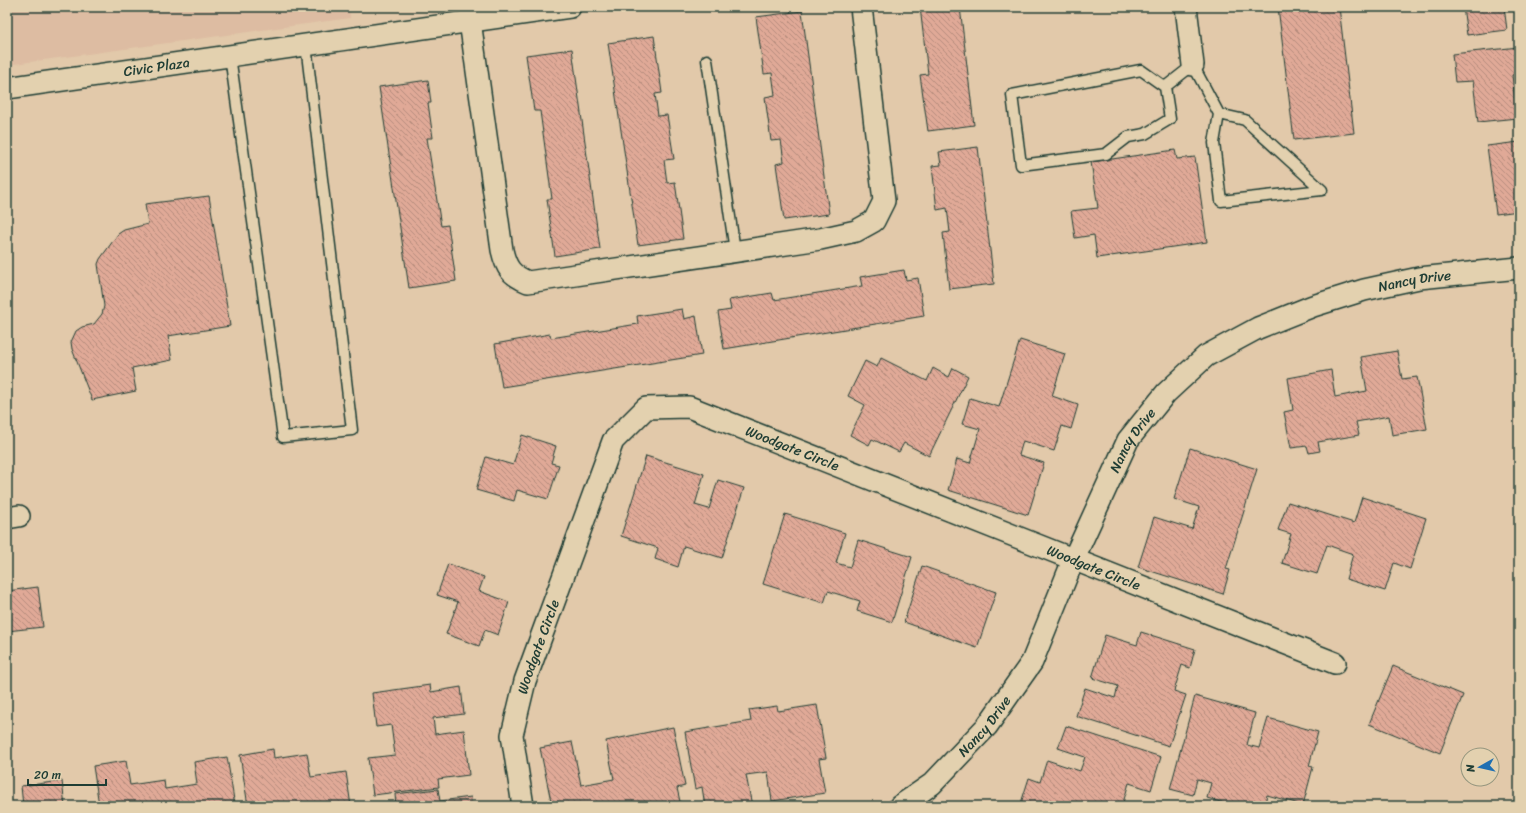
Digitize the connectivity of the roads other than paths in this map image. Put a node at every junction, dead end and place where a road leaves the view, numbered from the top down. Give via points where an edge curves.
1 (570, 7) edge
2 (861, 7) edge
3 (1186, 7) edge
4 (470, 21) junction
5 (306, 45) junction
6 (230, 56) junction
7 (707, 60) dead end
8 (1193, 65) junction
9 (1165, 86) junction
10 (7, 88) edge
11 (1219, 114) junction
12 (735, 251) junction
13 (1519, 268) edge
14 (1074, 558) junction
15 (1335, 663) dead end
16 (523, 806) edge
17 (900, 806) edge

1 - 4 street, Civic Plaza
2 - 12 street via 884,201 874,221 856,231 820,239
3 - 8 street
4 - 5 street, Civic Plaza
4 - 12 street via 502,250 505,263 516,277 528,282
5 - 6 street, Civic Plaza
5 - 6 lane via 352,430 283,437
6 - 10 street, Civic Plaza
7 - 12 lane
8 - 9 lane
8 - 11 lane
9 - 9 lane via 1141,70 1012,94 1021,165 1106,154 1128,137 1145,134 1170,119
11 - 11 lane via 1214,143 1221,201 1322,190 1245,120
13 - 14 street, Nancy Drive via 1419,278 1364,290 1313,306 1258,328 1206,356 1166,393 1128,440
14 - 15 street, Woodgate Circle
14 - 16 street, Woodgate Circle via 689,407 646,408 613,441 525,681 512,735
14 - 17 street, Nancy Drive via 1032,662 987,726 932,784

